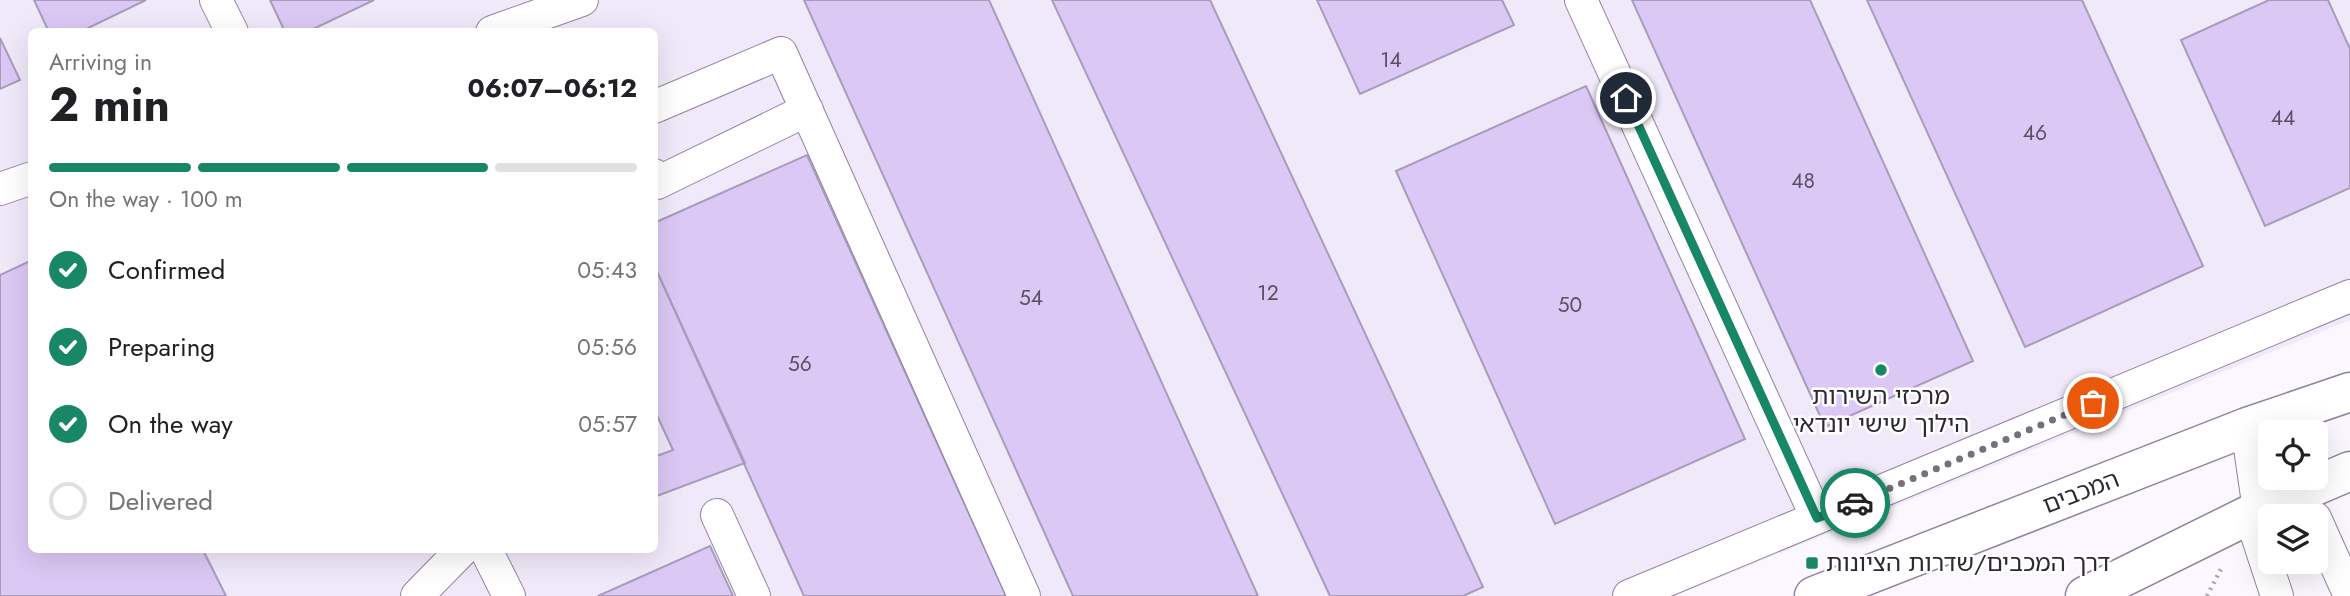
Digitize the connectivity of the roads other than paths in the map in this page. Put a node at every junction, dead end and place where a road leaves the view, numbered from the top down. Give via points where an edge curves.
1 (210, 0) edge
2 (216, 0) edge
3 (582, 0) edge
4 (1581, 0) edge
5 (220, 28) edge
6 (230, 28) edge
7 (503, 28) edge
8 (658, 105) edge
9 (807, 110) junction
10 (28, 179) edge
11 (658, 183) edge
12 (0, 189) edge
13 (2350, 296) edge
14 (2350, 392) edge
15 (2297, 420) edge
16 (2258, 441) edge
17 (2350, 471) edge
18 (2306, 501) edge
19 (2258, 510) edge
20 (717, 515) dead end
21 (2258, 517) edge
22 (1817, 518) junction
23 (2258, 538) edge
24 (459, 553) edge
25 (488, 553) edge
26 (2270, 574) edge
27 (417, 596) edge
28 (509, 596) edge
29 (754, 596) edge
30 (1024, 596) edge
31 (1629, 596) edge
32 (1814, 596) edge
33 (2085, 596) edge
34 (2277, 596) edge
35 (2350, 596) edge

1 - 5 street
2 - 6 street
3 - 7 street
4 - 22 street
8 - 9 street via 781,53
9 - 11 street
9 - 30 street
10 - 12 street
13 - 22 street
14 - 15 main road, המכבים
16 - 32 main road, המכבים
17 - 18 main road
18 - 35 street
19 - 33 main road
20 - 29 street
21 - 23 street
22 - 31 street
24 - 27 street
25 - 28 street
26 - 34 street

